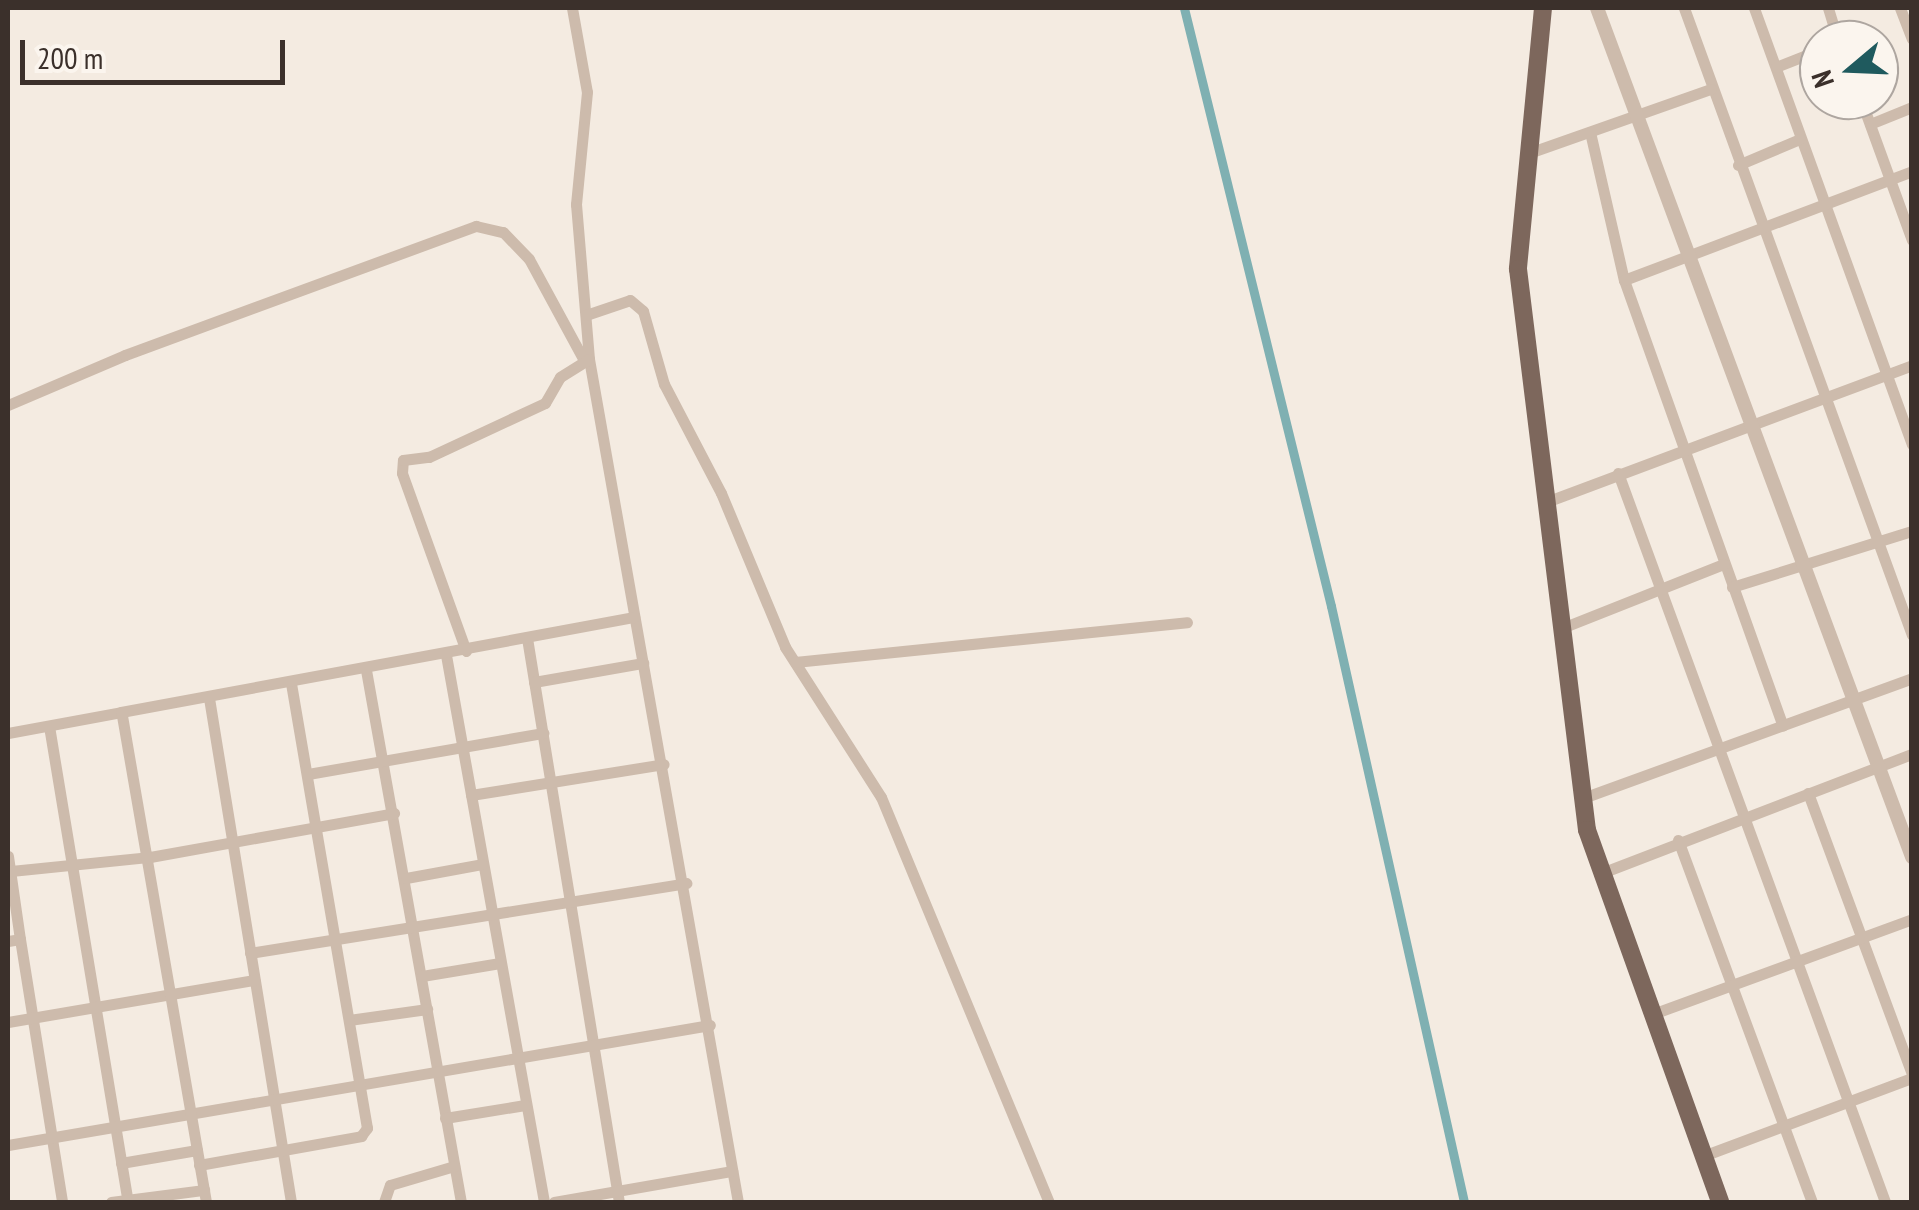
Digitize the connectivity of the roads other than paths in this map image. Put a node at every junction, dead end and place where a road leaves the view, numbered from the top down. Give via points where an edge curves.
1 (572, 8) edge
2 (1542, 8) edge
3 (1597, 8) edge
4 (1684, 8) edge
5 (1754, 8) edge
6 (1905, 13) edge
7 (1912, 39) edge
8 (1799, 57) edge
9 (1776, 66) junction
10 (1710, 89) junction
11 (1912, 107) edge
12 (1637, 115) junction
13 (1868, 120) edge
14 (1870, 124) junction
15 (1590, 132) junction
16 (1800, 138) junction
17 (1524, 154) junction
18 (1738, 165) junction
19 (1912, 170) edge
20 (1890, 178) junction
21 (1825, 204) junction
22 (1761, 227) junction
23 (1912, 240) edge
24 (1689, 252) junction
25 (1624, 280) junction
26 (586, 315) junction
27 (587, 361) junction
28 (1912, 365) edge
29 (1887, 373) junction
30 (1822, 399) junction
31 (8, 405) edge
32 (1752, 423) junction
33 (1912, 444) edge
34 (1682, 450) junction
35 (1618, 473) junction
36 (1546, 502) junction
37 (1912, 531) edge
38 (1876, 540) junction
39 (1803, 562) junction
40 (1724, 564) junction
41 (1732, 587) junction
42 (1660, 592) junction
43 (634, 617) junction
44 (1187, 622) dead end
45 (1562, 628) junction
46 (1912, 634) edge
47 (527, 638) junction
48 (466, 651) junction
49 (446, 655) junction
50 (795, 662) junction
51 (643, 663) junction
52 (366, 670) junction
53 (1912, 678) edge
54 (534, 682) junction
55 (292, 683) junction
56 (209, 698) junction
57 (1852, 699) junction
58 (121, 712) junction
59 (49, 726) junction
60 (1783, 726) junction
61 (8, 733) edge
62 (542, 733) junction
63 (463, 747) junction
64 (1718, 750) junction
65 (1912, 754) edge
66 (384, 761) junction
67 (664, 764) junction
68 (1878, 766) junction
69 (308, 774) junction
70 (552, 782) junction
71 (1808, 793) junction
72 (471, 795) junction
73 (1583, 798) junction
74 (394, 813) junction
75 (1745, 818) junction
76 (315, 826) junction
77 (1678, 840) junction
78 (232, 842) junction
79 (8, 856) edge
80 (150, 857) junction
81 (1912, 857) edge
82 (482, 864) junction
83 (73, 866) junction
84 (11, 871) junction
85 (1599, 874) junction
86 (406, 878) junction
87 (686, 883) junction
88 (570, 901) junction
89 (490, 914) junction
90 (1912, 920) edge
91 (415, 928) junction
92 (1863, 939) junction
93 (14, 940) edge
94 (336, 940) junction
95 (250, 953) junction
96 (500, 963) junction
97 (1799, 964) junction
98 (422, 976) junction
99 (254, 980) junction
100 (1734, 986) junction
101 (170, 997) junction
102 (96, 1006) junction
103 (427, 1009) junction
104 (1650, 1015) junction
105 (34, 1017) junction
106 (349, 1020) junction
107 (8, 1022) edge
108 (710, 1025) junction
109 (594, 1046) junction
110 (517, 1058) junction
111 (437, 1071) junction
112 (1912, 1076) edge
113 (360, 1082) junction
114 (271, 1095) junction
115 (1849, 1102) junction
116 (526, 1105) junction
117 (190, 1112) junction
118 (445, 1118) junction
119 (114, 1123) junction
120 (1785, 1127) junction
121 (51, 1134) junction
122 (8, 1144) edge
123 (197, 1150) junction
124 (281, 1150) junction
125 (1703, 1156) junction
126 (121, 1162) junction
127 (199, 1166) junction
128 (454, 1166) junction
129 (732, 1172) junction
130 (205, 1196) edge
131 (618, 1197) edge
132 (128, 1201) edge
133 (62, 1202) edge
134 (111, 1202) edge
135 (290, 1202) edge
136 (384, 1202) edge
137 (462, 1202) edge
138 (544, 1202) edge
139 (554, 1202) edge
140 (738, 1202) edge
141 (1049, 1202) edge
142 (1720, 1202) edge
143 (1812, 1202) edge
144 (1885, 1202) edge

1 - 26 street via 587,92 576,178
2 - 17 main road
3 - 12 street
4 - 10 street
5 - 9 street
6 - 7 street
8 - 9 street
9 - 16 street
10 - 12 street
10 - 18 street
11 - 14 street
12 - 15 street
12 - 24 street
13 - 14 street
14 - 20 street
15 - 17 street
15 - 25 street
16 - 18 street
16 - 21 street
17 - 36 main road via 1518,269
18 - 22 street
19 - 20 street
20 - 21 street
20 - 23 street
21 - 22 street
21 - 29 street
22 - 24 street
22 - 30 street
24 - 25 street
24 - 32 street
25 - 34 street
26 - 27 street
26 - 50 street via 630,300 639,304 664,384
27 - 31 street via 529,259 502,232 476,226 125,354
27 - 43 street
27 - 48 street via 530,411 430,458 404,460 402,473
28 - 29 street
29 - 30 street
29 - 33 street
30 - 32 street
30 - 38 street
32 - 34 street
32 - 39 street
34 - 35 street
34 - 40 street
35 - 36 street
35 - 42 street
36 - 45 main road
37 - 38 street
38 - 39 street
38 - 46 street
39 - 41 street
39 - 57 street
40 - 41 street
40 - 42 street
41 - 60 street
42 - 45 street
42 - 64 street
43 - 47 street
43 - 51 street
44 - 50 street
45 - 73 main road
47 - 48 street
47 - 54 street
48 - 49 street
49 - 52 street
49 - 63 street
50 - 141 street via 881,797
51 - 54 street
51 - 67 street
52 - 55 street
52 - 66 street
53 - 57 street
54 - 62 street
55 - 56 street
55 - 69 street
56 - 58 street
56 - 78 street
57 - 60 street
57 - 68 street
58 - 59 street
58 - 80 street
59 - 61 street
59 - 83 street
60 - 64 street
62 - 63 street
62 - 70 street
63 - 66 street
63 - 72 street
64 - 73 street
64 - 75 street
65 - 68 street
66 - 69 street
66 - 74 street
67 - 70 street
67 - 87 street
68 - 71 street
68 - 81 street
69 - 76 street
70 - 72 street
70 - 88 street
71 - 75 street
71 - 92 street
72 - 82 street
73 - 85 main road
74 - 76 street
74 - 86 street
75 - 77 street
75 - 97 street
76 - 78 street
76 - 94 street
77 - 85 street
77 - 100 street
78 - 80 street
78 - 95 street
79 - 84 street
80 - 83 street
80 - 101 street
82 - 86 street
82 - 89 street
83 - 84 street
83 - 102 street
84 - 93 street
85 - 104 main road
86 - 91 street
87 - 88 street
87 - 108 street
88 - 89 street
88 - 109 street
89 - 91 street
89 - 96 street
90 - 92 street
91 - 94 street
91 - 98 street
92 - 97 street
92 - 112 street
93 - 105 street
94 - 95 street
94 - 106 street
95 - 99 street
96 - 98 street
96 - 110 street
97 - 100 street
97 - 115 street
98 - 103 street
99 - 101 street
99 - 114 street
100 - 104 street
100 - 120 street
101 - 102 street
101 - 117 street
102 - 105 street
102 - 119 street
103 - 106 street
103 - 111 street
104 - 125 main road
105 - 107 street
105 - 121 street
106 - 113 street
108 - 109 street
108 - 129 street
109 - 110 street
109 - 131 street
110 - 111 street
110 - 116 street
111 - 113 street
111 - 118 street
112 - 115 street
113 - 114 street
113 - 124 street via 365,1133
114 - 117 street
114 - 124 street
115 - 120 street
115 - 144 street
116 - 118 street
116 - 138 street
117 - 119 street
117 - 123 street
118 - 128 street
119 - 121 street
119 - 126 street
120 - 125 street
120 - 143 street
121 - 122 street
121 - 133 street
123 - 126 street
123 - 127 street
124 - 127 street
124 - 135 street
125 - 142 main road
126 - 132 street
127 - 130 street
128 - 136 street via 390,1184
128 - 137 street
129 - 131 street
129 - 140 street
130 - 132 street
131 - 139 street
132 - 134 street

